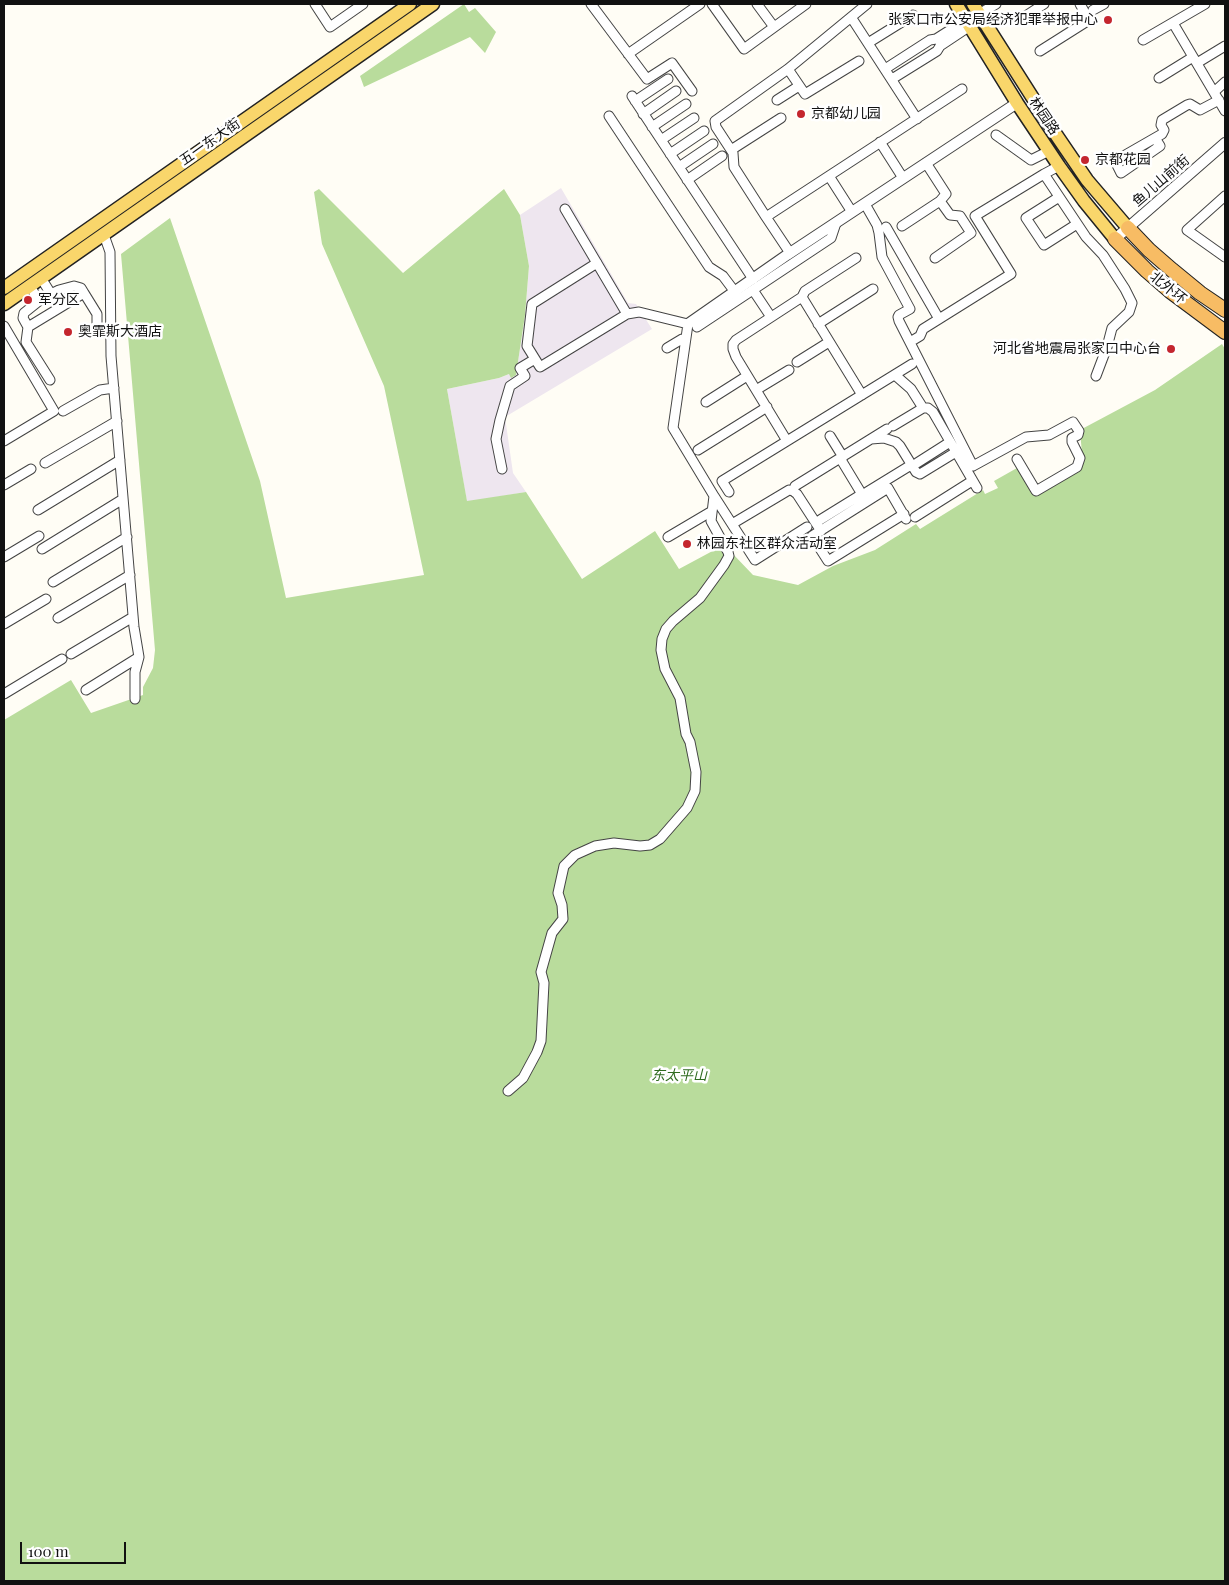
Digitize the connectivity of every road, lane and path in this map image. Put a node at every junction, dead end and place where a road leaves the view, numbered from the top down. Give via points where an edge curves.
1 (315, 4) edge
2 (363, 4) edge
3 (410, 4) edge
4 (433, 4) edge
5 (591, 4) edge
6 (700, 4) edge
7 (712, 4) edge
8 (757, 4) edge
9 (806, 4) edge
10 (867, 4) edge
11 (956, 4) edge
12 (996, 4) edge
13 (1044, 4) edge
14 (1080, 4) edge
15 (1104, 4) edge
16 (1205, 4) edge
17 (976, 9) edge
18 (1094, 10) dead end
19 (913, 15) dead end
20 (851, 17) junction
21 (1021, 19) dead end
22 (968, 23) junction
23 (1173, 23) junction
24 (774, 27) junction
25 (1143, 40) dead end
26 (868, 43) junction
27 (1225, 46) edge
28 (1040, 51) dead end
29 (628, 54) junction
30 (1195, 60) junction
31 (859, 61) dead end
32 (788, 69) junction
33 (885, 69) junction
34 (1159, 78) dead end
35 (668, 79) dead end
36 (892, 79) junction
37 (1225, 82) edge
38 (799, 86) junction
39 (962, 89) dead end
40 (676, 90) dead end
41 (692, 91) dead end
42 (1216, 96) junction
43 (777, 100) dead end
44 (1017, 103) junction
45 (686, 104) dead end
46 (1225, 111) edge
47 (644, 114) junction
48 (609, 116) dead end
49 (694, 118) dead end
50 (781, 118) dead end
51 (916, 119) junction
52 (652, 127) junction
53 (704, 131) dead end
54 (996, 135) dead end
55 (1154, 138) junction
56 (661, 140) junction
57 (880, 142) junction
58 (1225, 143) edge
59 (712, 144) dead end
60 (731, 150) junction
61 (1049, 151) junction
62 (670, 154) junction
63 (722, 156) dead end
64 (926, 163) junction
65 (1059, 166) junction
66 (679, 167) junction
67 (1044, 174) junction
68 (829, 176) junction
69 (903, 178) junction
70 (687, 180) junction
71 (1225, 196) edge
72 (1056, 199) dead end
73 (940, 202) junction
74 (865, 204) junction
75 (565, 209) dead end
76 (852, 212) junction
77 (766, 217) junction
78 (836, 223) junction
79 (96, 224) junction
80 (1077, 224) junction
81 (886, 226) dead end
82 (902, 226) dead end
83 (1128, 228) junction
84 (104, 235) junction
85 (1115, 239) junction
86 (790, 253) junction
87 (856, 258) dead end
88 (935, 258) dead end
89 (1225, 258) edge
90 (597, 263) junction
91 (41, 278) junction
92 (753, 284) junction
93 (30, 286) junction
94 (4, 288) edge
95 (873, 289) dead end
96 (735, 292) junction
97 (84, 293) junction
98 (802, 297) junction
99 (4, 304) edge
100 (1225, 310) edge
101 (627, 314) junction
102 (770, 317) junction
103 (938, 319) junction
104 (818, 324) junction
105 (4, 326) edge
106 (692, 326) junction
107 (28, 327) junction
108 (97, 330) dead end
109 (1225, 332) edge
110 (682, 339) dead end
111 (829, 342) junction
112 (910, 342) junction
113 (684, 351) junction
114 (535, 359) junction
115 (797, 362) dead end
116 (912, 364) dead end
117 (789, 370) dead end
118 (895, 375) junction
119 (748, 376) junction
120 (1096, 376) dead end
121 (50, 380) dead end
122 (114, 388) junction
123 (756, 390) junction
124 (862, 396) junction
125 (706, 402) dead end
126 (767, 407) junction
127 (923, 408) junction
128 (63, 411) dead end
129 (117, 421) junction
130 (830, 436) dead end
131 (871, 439) junction
132 (4, 441) edge
133 (788, 441) junction
134 (950, 442) junction
135 (698, 450) dead end
136 (956, 452) junction
137 (841, 457) junction
138 (1017, 459) dead end
139 (120, 460) junction
140 (45, 463) dead end
141 (914, 464) junction
142 (31, 469) dead end
143 (502, 469) dead end
144 (4, 485) edge
145 (795, 486) dead end
146 (729, 492) dead end
147 (714, 496) junction
148 (865, 496) junction
149 (123, 499) junction
150 (38, 510) dead end
151 (712, 511) junction
152 (908, 517) junction
153 (820, 520) dead end
154 (732, 524) junction
155 (808, 527) dead end
156 (821, 531) junction
157 (39, 536) dead end
158 (127, 537) junction
159 (668, 537) dead end
160 (42, 549) dead end
161 (4, 557) edge
162 (130, 575) junction
163 (52, 582) dead end
164 (46, 598) dead end
165 (134, 617) junction
166 (58, 618) dead end
167 (4, 624) edge
168 (139, 657) junction
169 (86, 690) dead end
170 (4, 694) edge
171 (135, 698) dead end
172 (508, 1091) dead end

1 - 2 street via 330,27
3 - 79 main road, 五一东大街
4 - 84 main road, 五一东大街
5 - 29 street
6 - 29 street
7 - 24 street via 744,49
8 - 24 street
9 - 24 street
10 - 20 street
11 - 22 main road, 林园路
12 - 17 street
13 - 21 street
14 - 28 street via 1089,20
15 - 18 street
16 - 23 street
17 - 83 main road, 林园路 via 1087,180
19 - 26 street
20 - 26 street
20 - 32 street
22 - 33 street via 930,40
22 - 36 street via 937,51
22 - 44 main road, 林园路
23 - 25 street
23 - 30 street
26 - 33 street
27 - 30 street
29 - 41 street via 647,80 672,63
30 - 34 street
30 - 42 street
31 - 38 street via 805,94
32 - 38 street
32 - 60 street via 715,121
33 - 36 street
35 - 47 street via 634,99
36 - 51 street
37 - 42 street
38 - 43 street
39 - 51 street
40 - 47 street
42 - 46 street
42 - 55 street via 1200,110 1190,104 1162,120 1160,125 1164,132
44 - 61 main road, 林园路
44 - 64 street
45 - 52 street
47 - 52 street
48 - 96 street via 709,267 723,276
49 - 56 street
50 - 60 street
51 - 57 street
52 - 56 street
53 - 62 street
54 - 61 street via 1031,160
55 - 55 street via 1160,146 1121,173 1114,162
56 - 62 street
57 - 68 street
57 - 69 street
58 - 83 street, 鱼儿山前街
59 - 66 street
60 - 77 street via 734,167
61 - 65 main road, 林园路
62 - 66 street
63 - 70 street
64 - 69 street
64 - 73 street via 946,194
65 - 67 street
65 - 85 main road, 林园路
66 - 70 street
67 - 80 street
67 - 103 street via 975,216 1011,274
68 - 76 street
68 - 77 street
69 - 74 street
70 - 92 street
71 - 89 street via 1187,230
72 - 80 street via 1026,218 1044,245
73 - 82 street
73 - 88 street via 950,215 960,216 971,233
74 - 76 street
74 - 112 street via 879,233 882,257 910,308 898,317
75 - 90 street
76 - 78 street
77 - 86 street
78 - 86 street
78 - 92 street via 831,238
79 - 84 main road
79 - 94 main road, 五一东大街
80 - 120 street via 1103,255 1132,303 1129,312 1112,328
81 - 103 street
83 - 85 street, 鱼儿山前街
83 - 100 highway, 北外环 via 1172,270
84 - 91 main road, 五一东大街
84 - 122 street via 110,252
85 - 109 highway, 北外环 via 1170,291
86 - 92 street
87 - 98 street via 805,291
90 - 101 street
90 - 114 street via 532,304 527,346
91 - 93 main road, 五一东大街
91 - 97 street via 52,294 74,286
92 - 96 street
92 - 102 street
92 - 106 street
93 - 99 main road, 五一东大街
93 - 107 street via 39,301 24,313
95 - 104 street
96 - 106 street
97 - 107 street
97 - 108 street via 96,314
98 - 102 street
98 - 104 street
101 - 106 street via 639,312
101 - 114 street via 540,367
102 - 119 street via 733,344
103 - 112 street
104 - 111 street
105 - 132 street via 54,411
106 - 113 street
107 - 121 street via 26,342
110 - 113 street via 670,346
111 - 115 street
111 - 124 street
112 - 138 street via 974,466 1026,437 1050,435 1073,422 1079,431 1072,438 1080,458 1077,467 1036,491
113 - 147 street via 673,428
114 - 143 street via 520,368 525,376 510,386 502,412 496,439
116 - 118 street
117 - 123 street
118 - 124 street
118 - 127 street via 911,389
119 - 123 street
119 - 125 street
122 - 128 street via 100,390
122 - 129 street
123 - 126 street
124 - 133 street
126 - 133 street
126 - 135 street
127 - 131 street
127 - 134 street via 933,412
129 - 139 street
129 - 140 street
130 - 137 street
131 - 137 street
131 - 141 street via 884,438 896,442
133 - 146 street via 722,481
134 - 136 street
134 - 141 street
136 - 141 street via 920,474
136 - 152 street via 974,485
137 - 145 street
137 - 148 street
139 - 149 street
139 - 150 street
141 - 148 street
142 - 144 street
147 - 151 street
147 - 154 street
148 - 152 street via 888,488
148 - 153 street
148 - 156 street
149 - 158 street
149 - 160 street
151 - 159 street
151 - 172 street via 711,521 728,552 727,560 700,598 666,629 661,650 665,669 680,698 696,772 695,790 687,808 660,840 640,846 614,843 595,846 575,855 564,866 558,893 563,920 552,933 541,972 544,983 541,1041 523,1078
152 - 156 street via 828,561 812,536
154 - 155 street via 755,560
154 - 156 street via 789,490 797,494
157 - 161 street
158 - 162 street
158 - 163 street
162 - 165 street
162 - 166 street
164 - 167 street
165 - 168 street
165 - 170 street
168 - 169 street
168 - 171 street via 135,672

